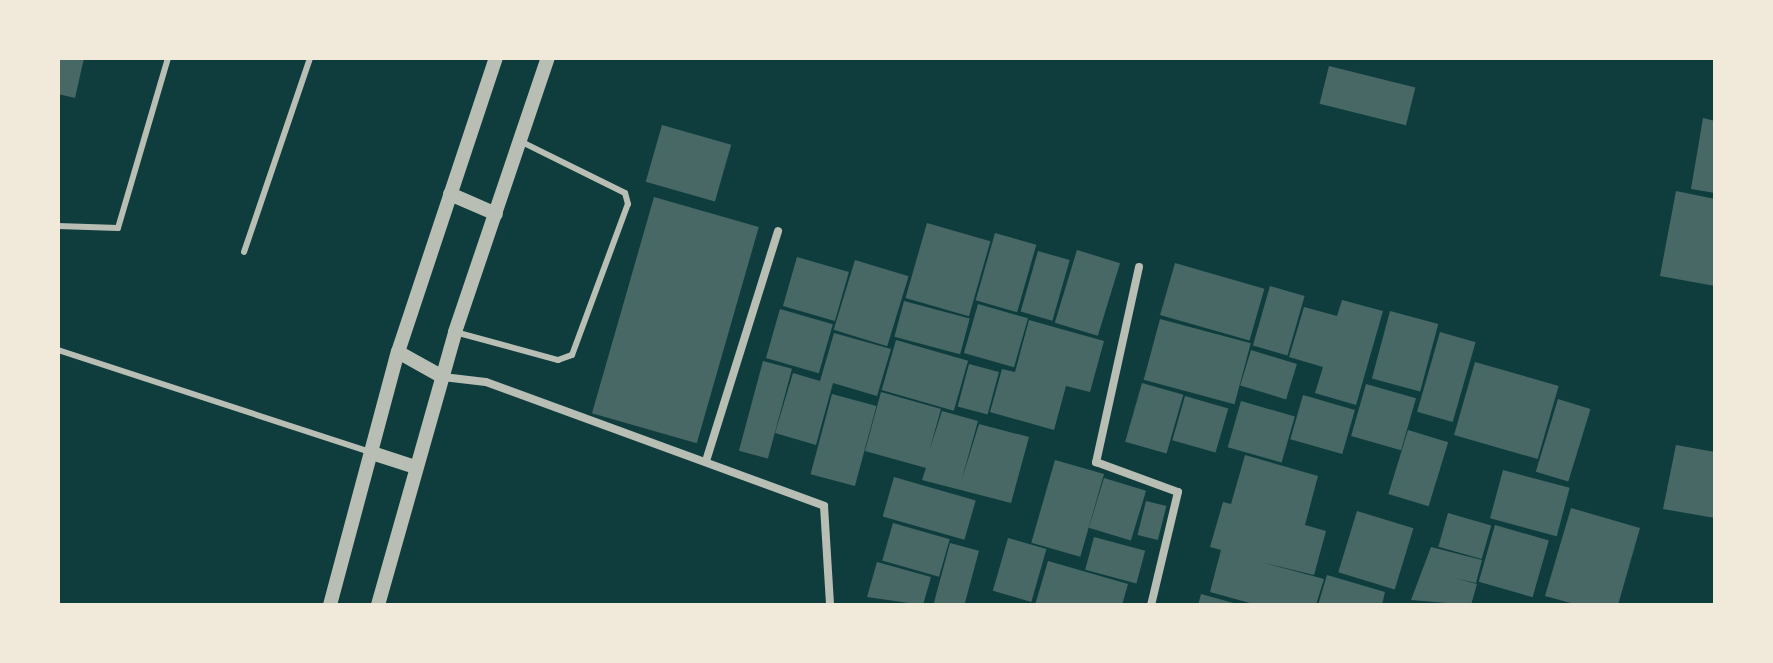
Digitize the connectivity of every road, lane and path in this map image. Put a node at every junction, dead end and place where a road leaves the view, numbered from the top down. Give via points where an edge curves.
1 (168, 58) edge
2 (310, 58) edge
3 (496, 58) edge
4 (548, 58) edge
5 (520, 141) junction
6 (450, 194) junction
7 (496, 214) junction
8 (58, 226) edge
9 (778, 231) dead end
10 (244, 252) dead end
11 (1139, 267) dead end
12 (455, 332) junction
13 (58, 350) edge
14 (398, 352) junction
15 (443, 377) junction
16 (372, 453) junction
17 (706, 461) junction
18 (415, 467) junction
19 (330, 605) edge
20 (378, 605) edge
21 (830, 605) edge
22 (1151, 605) edge

1 - 8 lane via 118,228
2 - 10 lane
3 - 6 street
4 - 5 street
5 - 7 street
5 - 12 lane via 625,193 628,204 572,355 558,360
6 - 7 street
6 - 14 street
7 - 12 street
9 - 17 street
11 - 22 street via 1096,462 1178,492
12 - 15 street
13 - 16 lane
14 - 15 street
14 - 16 street
15 - 17 street via 486,382
15 - 18 street
16 - 18 street
16 - 19 street
17 - 21 street via 824,506
18 - 20 street

